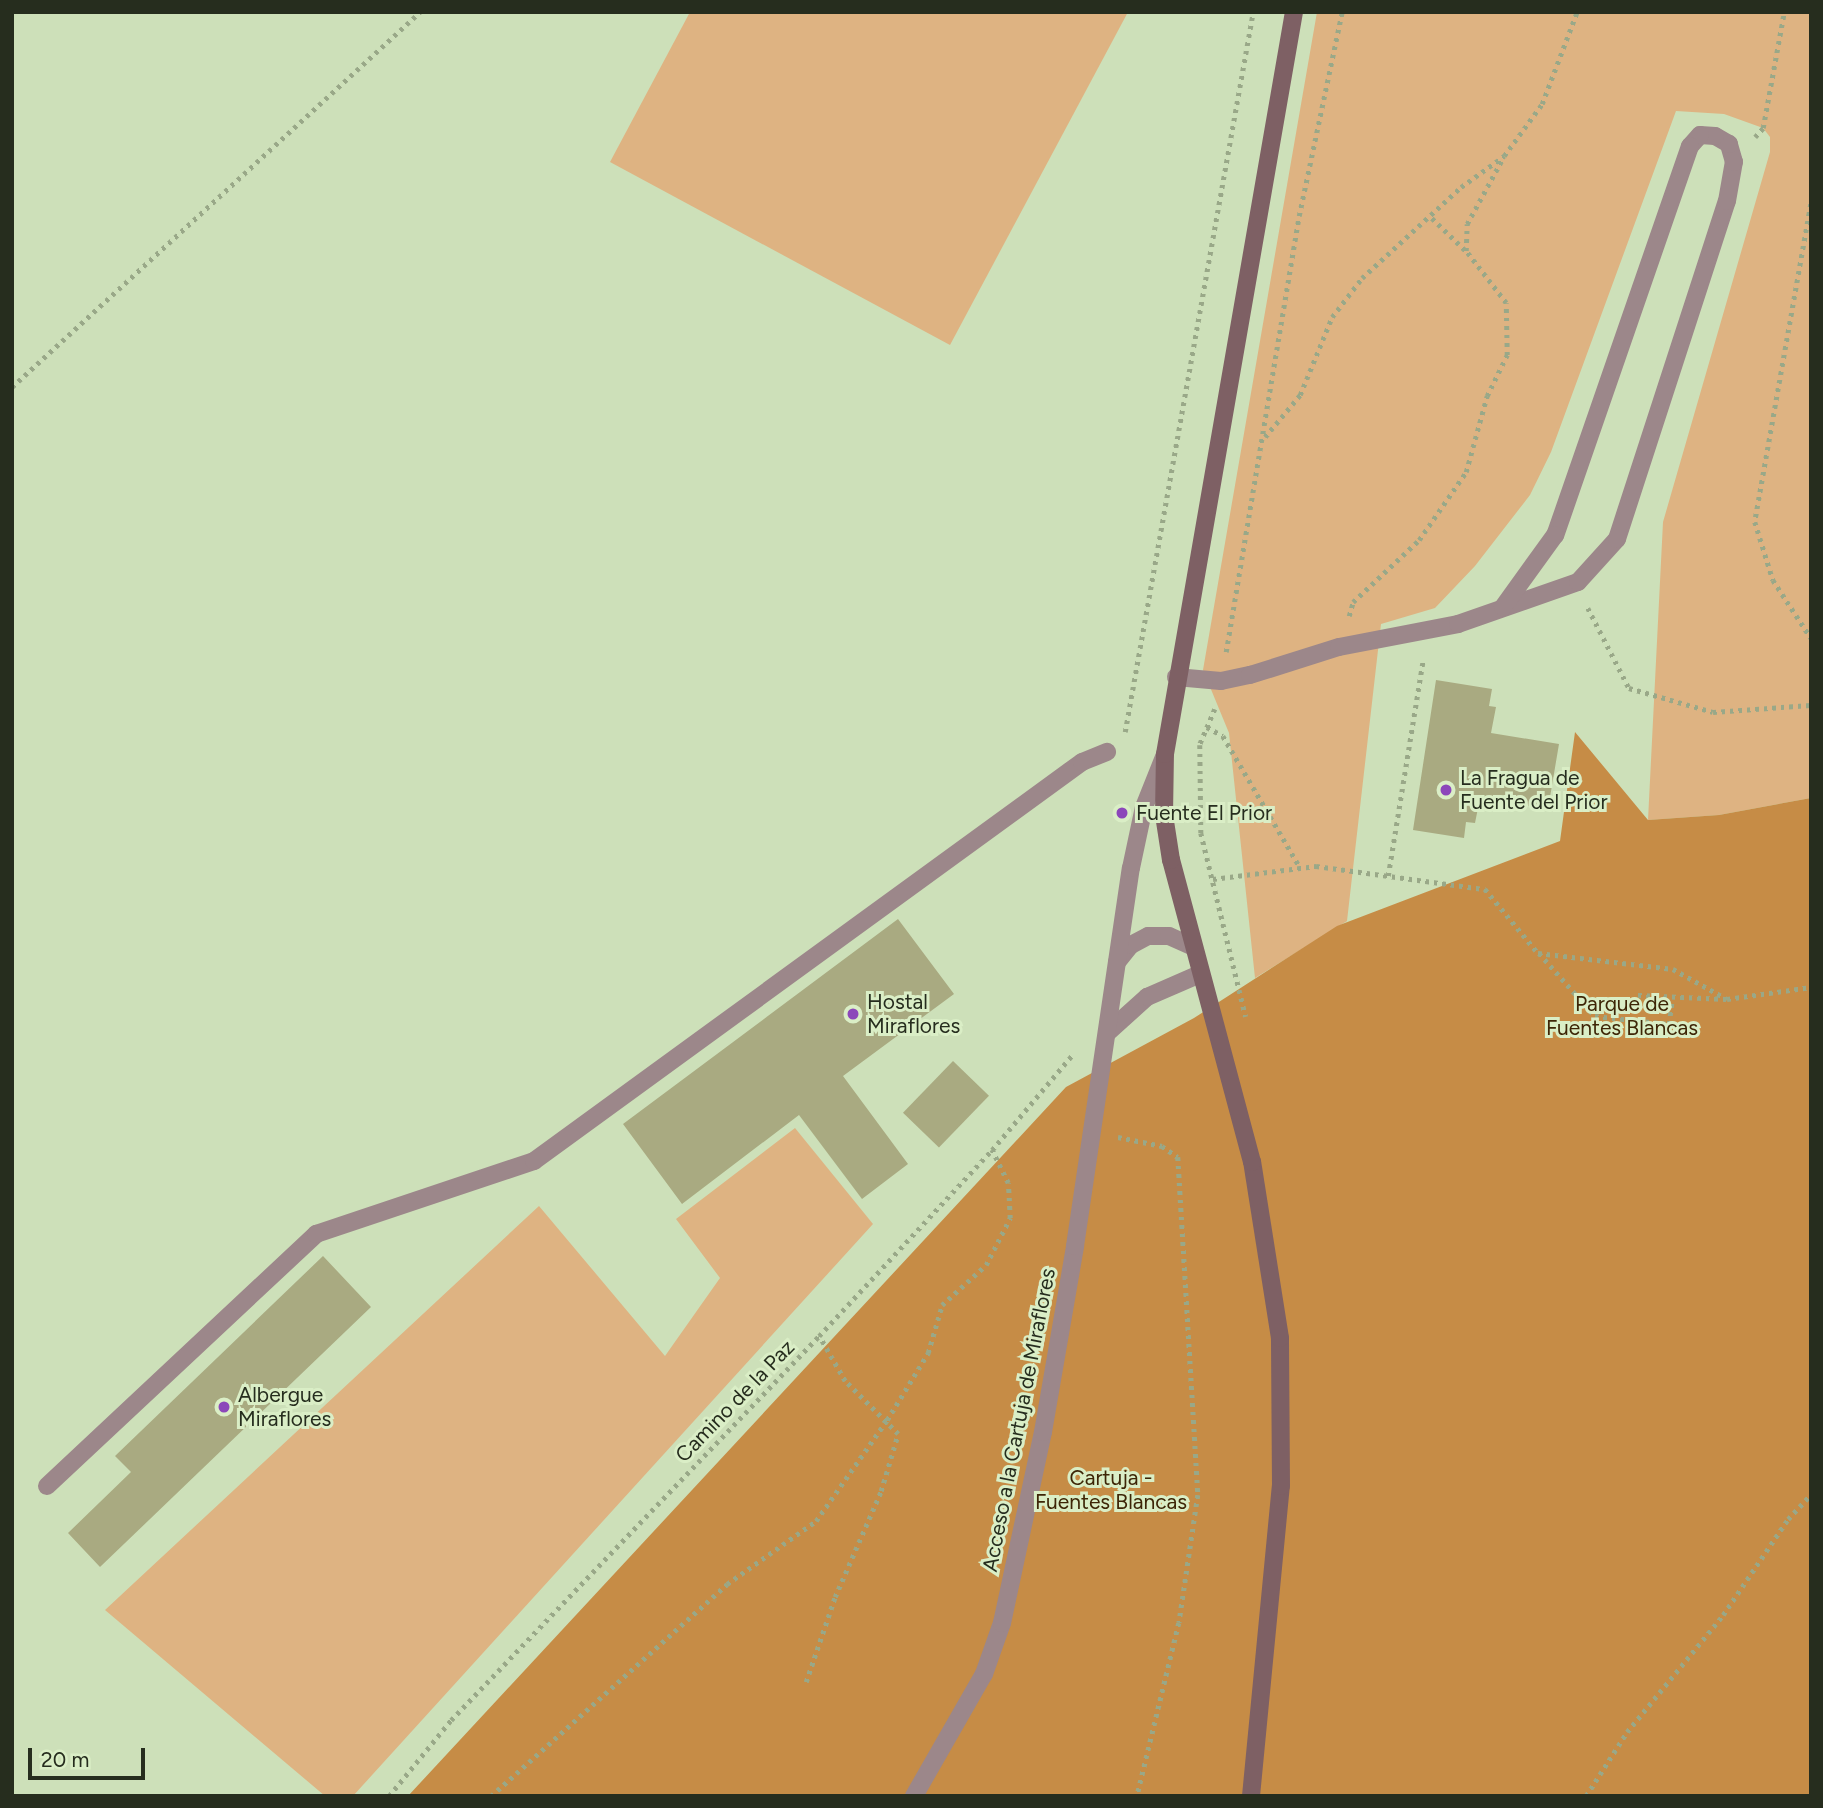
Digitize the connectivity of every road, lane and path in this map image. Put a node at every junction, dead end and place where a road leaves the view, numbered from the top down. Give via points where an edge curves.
1 (420, 12) edge
2 (1253, 12) edge
3 (1294, 12) edge
4 (1342, 12) edge
5 (1577, 12) edge
6 (1784, 12) edge
7 (1504, 156) junction
8 (1734, 162) junction
9 (1811, 204) edge
10 (1432, 218) junction
11 (1466, 251) junction
12 (12, 387) edge
13 (1265, 437) junction
14 (1578, 582) junction
15 (1503, 607) junction
16 (1427, 630) junction
17 (1811, 638) edge
18 (1339, 647) junction
19 (1176, 677) junction
20 (1221, 681) junction
21 (1811, 705) edge
22 (1129, 714) junction
23 (1137, 715) dead end
24 (1207, 727) junction
25 (1124, 738) dead end
26 (1107, 752) dead end
27 (1165, 754) junction
28 (1300, 867) junction
29 (1388, 876) junction
30 (1213, 879) junction
31 (1191, 946) junction
32 (1538, 953) junction
33 (1117, 962) junction
34 (1200, 974) junction
35 (1811, 987) edge
36 (1638, 995) dead end
37 (1672, 999) junction
38 (1727, 999) junction
39 (1249, 1029) dead end
40 (1107, 1033) junction
41 (1094, 1131) junction
42 (992, 1150) junction
43 (819, 1336) junction
44 (887, 1420) junction
45 (47, 1486) dead end
46 (1811, 1494) edge
47 (806, 1682) dead end
48 (389, 1796) edge
49 (491, 1796) edge
50 (914, 1796) edge
51 (1137, 1796) edge
52 (1251, 1796) edge
53 (1586, 1796) edge

1 - 12 path
2 - 22 path
3 - 19 main road
4 - 13 path via 1299,216
5 - 7 path via 1542,104
6 - 8 path via 1763,128
7 - 10 path via 1461,187
7 - 11 path via 1467,224
8 - 14 street via 1727,201 1617,539
8 - 15 street via 1729,144 1715,136 1700,135 1690,146 1555,535
9 - 17 path via 1755,523 1773,580
10 - 11 path
10 - 13 path via 1362,278 1332,317 1300,395
11 - 18 path via 1506,303 1507,355 1487,396 1466,472 1419,540 1353,602
13 - 20 path
14 - 15 street
14 - 21 path via 1629,688 1713,712
15 - 16 street
16 - 18 street
16 - 29 path
18 - 20 street
19 - 20 street
19 - 27 main road
20 - 24 path
22 - 23 path
22 - 25 path
24 - 28 path via 1223,736
24 - 30 path via 1200,745 1201,833
26 - 45 street via 1082,762 534,1161 316,1234
27 - 31 main road via 1164,815
27 - 33 street, Acceso a la Cartuja de Miraflores via 1144,807
28 - 29 path
28 - 30 path
29 - 32 path via 1485,889
30 - 39 path
31 - 33 street via 1169,936 1148,936 1130,945
31 - 34 main road
32 - 37 path via 1595,1016 1669,1024
32 - 38 path via 1673,969
33 - 40 street, Acceso a la Cartuja de Miraflores
34 - 40 street via 1147,997
34 - 52 main road via 1252,1162 1280,1338 1281,1486
35 - 38 path
36 - 37 path
37 - 38 path
40 - 41 street, Acceso a la Cartuja de Miraflores
40 - 42 path, Camino de la Paz via 1078,1048
41 - 50 street, Acceso a la Cartuja de Miraflores via 1043,1432 1002,1623 984,1674
41 - 51 path via 1162,1146 1178,1157 1182,1192 1198,1495 1179,1623
42 - 43 path, Camino de la Paz
42 - 44 path via 1008,1183 1010,1218 986,1265 942,1305 928,1353
43 - 44 path via 845,1381
43 - 48 path, Camino de la Paz via 451,1720
44 - 47 path via 898,1434 881,1491 835,1597
44 - 49 path via 816,1521 727,1584
46 - 53 path via 1788,1519 1723,1615 1627,1732

